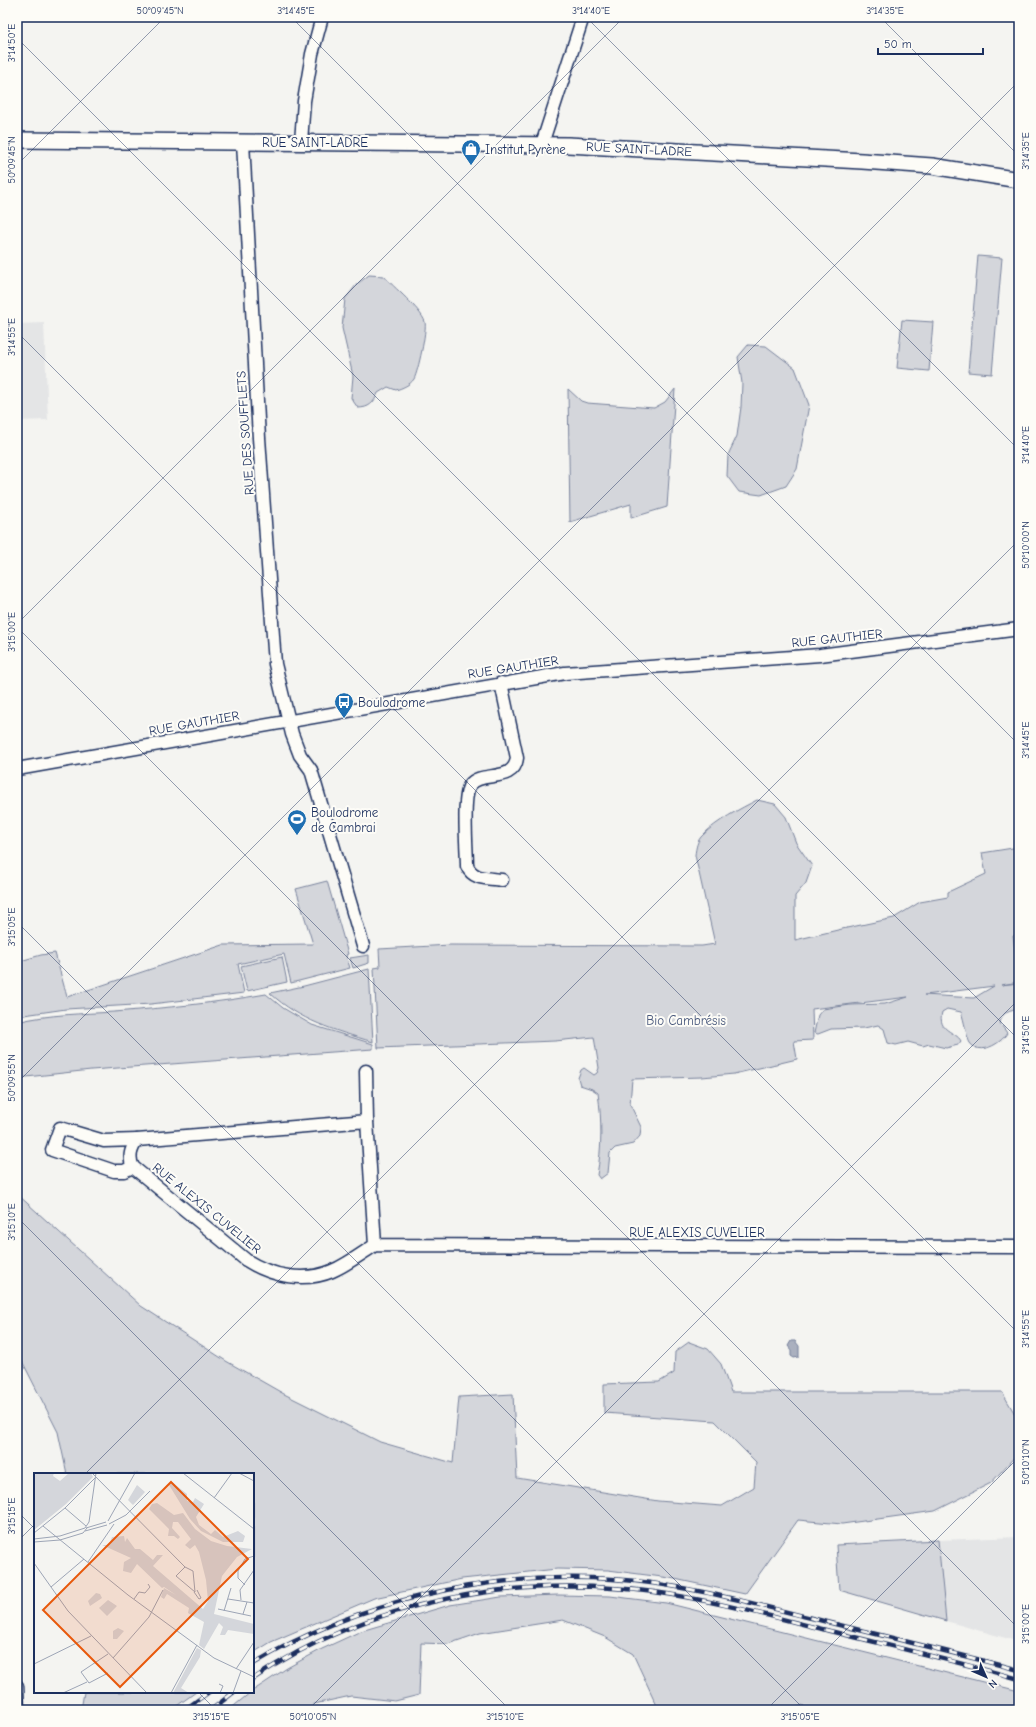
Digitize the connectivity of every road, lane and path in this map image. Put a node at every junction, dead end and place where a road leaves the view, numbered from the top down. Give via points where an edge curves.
1 (322, 17) edge
2 (583, 17) edge
3 (17, 140) edge
4 (243, 142) junction
5 (301, 142) junction
6 (542, 144) junction
7 (1019, 180) edge
8 (1019, 629) edge
9 (501, 683) junction
10 (288, 720) junction
11 (17, 768) edge
12 (502, 880) dead end
13 (363, 946) dead end
14 (366, 1071) dead end
15 (367, 1121) junction
16 (137, 1140) junction
17 (133, 1167) junction
18 (375, 1245) junction
19 (1019, 1247) edge
20 (17, 1686) edge
21 (18, 1710) edge

1 - 5 street via 312,54 304,101
2 - 6 street
3 - 4 street, RUE SAINT-LADRE
4 - 5 street, RUE SAINT-LADRE
4 - 10 street, RUE DES SOUFFLETS via 259,438 275,664
5 - 6 street, RUE SAINT-LADRE
6 - 7 street, RUE SAINT-LADRE via 862,160 932,166
8 - 9 street, RUE GAUTHIER via 820,655 565,673
9 - 10 street, RUE GAUTHIER
9 - 12 street via 517,758 516,766 512,771 476,780 470,785 466,800 469,871 479,878
10 - 11 street, RUE GAUTHIER
10 - 13 street, RUE DES SOUFFLETS via 300,755 310,770
14 - 15 street
15 - 16 street, RUE ALEXIS CUVELIER
15 - 18 street
16 - 17 street, RUE ALEXIS CUVELIER via 130,1152
16 - 17 street, RUE ALEXIS CUVELIER via 104,1141 60,1128 52,1150 114,1171 124,1171
17 - 18 street, RUE ALEXIS CUVELIER via 246,1260 270,1272 300,1276 321,1274 344,1265
18 - 19 street, RUE ALEXIS CUVELIER
20 - 21 street

